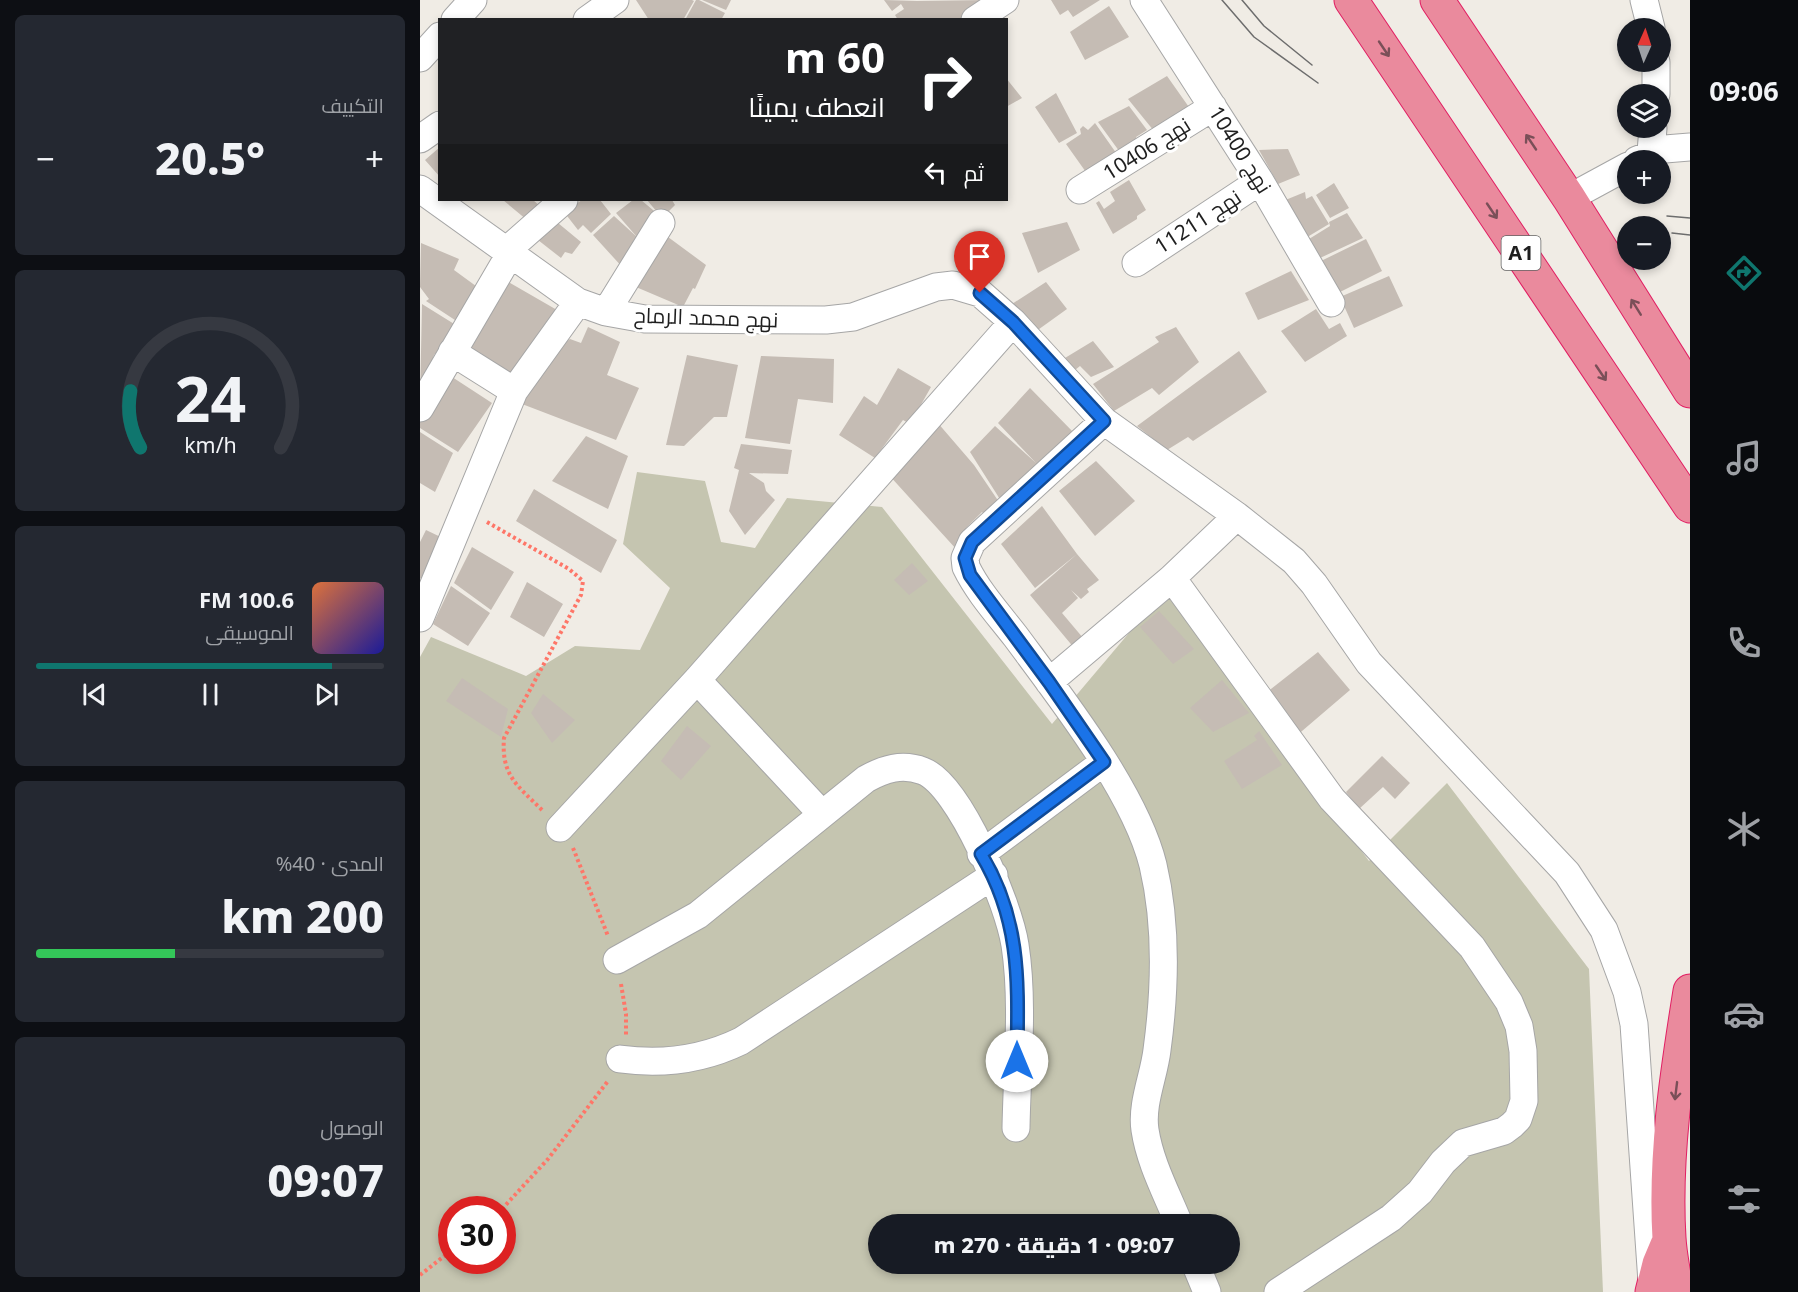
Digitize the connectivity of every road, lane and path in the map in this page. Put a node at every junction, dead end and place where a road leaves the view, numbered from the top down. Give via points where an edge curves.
1 (473, 0) edge
2 (615, 0) edge
3 (1005, 0) edge
4 (1144, 0) edge
5 (1352, 0) edge
6 (1437, 0) edge
7 (1644, 0) edge
8 (457, 18) edge
9 (590, 18) edge
10 (978, 18) edge
11 (1648, 18) edge
12 (438, 38) edge
13 (420, 58) edge
14 (1213, 107) junction
15 (438, 126) edge
16 (420, 139) edge
17 (1647, 147) edge
18 (1690, 147) edge
19 (1617, 172) edge
20 (1260, 181) junction
21 (420, 189) edge
22 (1080, 190) dead end
23 (1569, 198) junction
24 (563, 201) edge
25 (661, 223) dead end
26 (508, 252) junction
27 (1136, 263) dead end
28 (578, 302) junction
29 (1331, 303) dead end
30 (606, 312) junction
31 (1013, 322) junction
32 (452, 352) junction
33 (514, 391) junction
34 (1690, 391) edge
35 (420, 408) edge
36 (1104, 421) junction
37 (1690, 506) edge
38 (1237, 516) junction
39 (1172, 578) junction
40 (420, 618) edge
41 (697, 680) junction
42 (1049, 682) junction
43 (1104, 762) junction
44 (821, 813) junction
45 (560, 828) dead end
46 (988, 865) junction
47 (617, 960) dead end
48 (1690, 991) edge
49 (620, 1059) dead end
50 (1016, 1128) dead end
51 (1175, 1214) edge
52 (438, 1261) edge
53 (1200, 1274) edge
54 (420, 1275) edge
55 (1661, 1291) edge
56 (1207, 1292) edge
57 (1278, 1292) edge

1 - 8 street
2 - 9 street
3 - 10 street
4 - 14 street, نهج 10400
5 -> 37 highway, A1
23 -> 6 highway
7 - 11 street
12 - 13 street
14 - 20 street, نهج 10400
14 - 22 street, نهج 10406
15 - 16 street
17 - 18 street
19 - 23 street
20 - 27 street, نهج 11211
20 - 29 street, نهج 10400
21 - 26 street, نهج محمد الرماح
34 -> 23 highway
24 - 26 street
25 - 30 street
26 - 28 street, نهج محمد الرماح
26 - 32 street
28 - 30 street, نهج محمد الرماح
28 - 33 street
30 - 31 street, نهج محمد الرماح via 645,319 826,320 853,316 936,287 953,285 980,293
31 - 36 street, نهج محمد الرماح
31 - 41 street
32 - 33 street
32 - 35 street
33 - 40 street
36 - 38 street, نهج محمد الرماح
36 - 42 street via 972,542 965,558 970,575
38 - 39 street
38 - 55 street, نهج محمد الرماح via 1294,561 1369,663 1567,873 1604,930 1627,992 1634,1024
39 - 42 street
39 - 57 street via 1332,799 1472,946 1509,1002 1522,1042 1524,1101 1518,1119 1504,1131 1463,1143 1391,1218
41 - 44 street
41 - 45 street
42 - 43 street
43 - 46 street
43 - 51 street via 1140,830 1153,865 1161,910 1163,957 1157,1050 1145,1128
44 - 46 street via 884,770 904,767 923,771 940,782 952,797
44 - 47 street via 698,915
46 - 49 street via 733,1045 707,1055 666,1062
46 - 50 street via 1011,924 1018,969
48 -> 55 highway via 1671,1136 1669,1240
52 - 54 path
53 - 56 street

